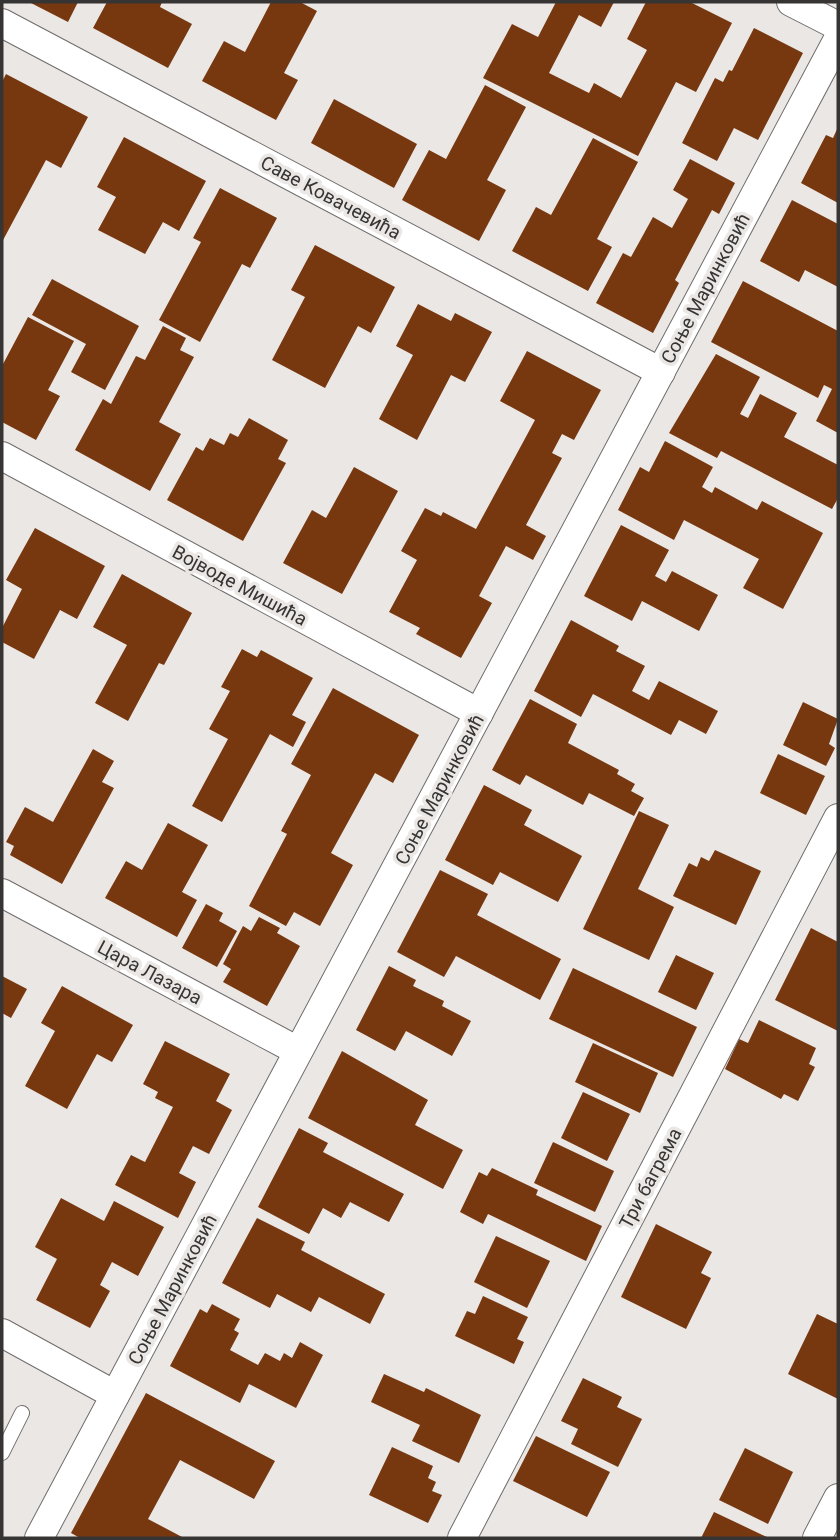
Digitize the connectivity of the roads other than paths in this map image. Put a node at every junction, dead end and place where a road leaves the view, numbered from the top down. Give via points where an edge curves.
1 (792, 2) edge
2 (2, 23) edge
3 (838, 26) edge
4 (838, 39) edge
5 (661, 372) junction
6 (2, 456) edge
7 (479, 713) junction
8 (838, 818) edge
9 (2, 892) edge
10 (298, 1051) junction
11 (2, 1333) edge
12 (116, 1395) junction
13 (22, 1413) dead end
14 (2, 1452) edge
15 (838, 1498) edge
16 (39, 1538) edge
17 (462, 1538) edge
18 (817, 1538) edge

1 - 3 street
2 - 5 street, Саве Ковачевића
4 - 5 street, Соње Маринковић
5 - 7 street, Соње Маринковић
6 - 7 street, Војводе Мишића
7 - 10 street, Соње Маринковић
8 - 17 street, Три багрема
9 - 10 street, Цара Лазара
10 - 12 street, Соње Маринковић
11 - 12 street
12 - 16 street, Соње Маринковић
13 - 14 lane
15 - 18 street

